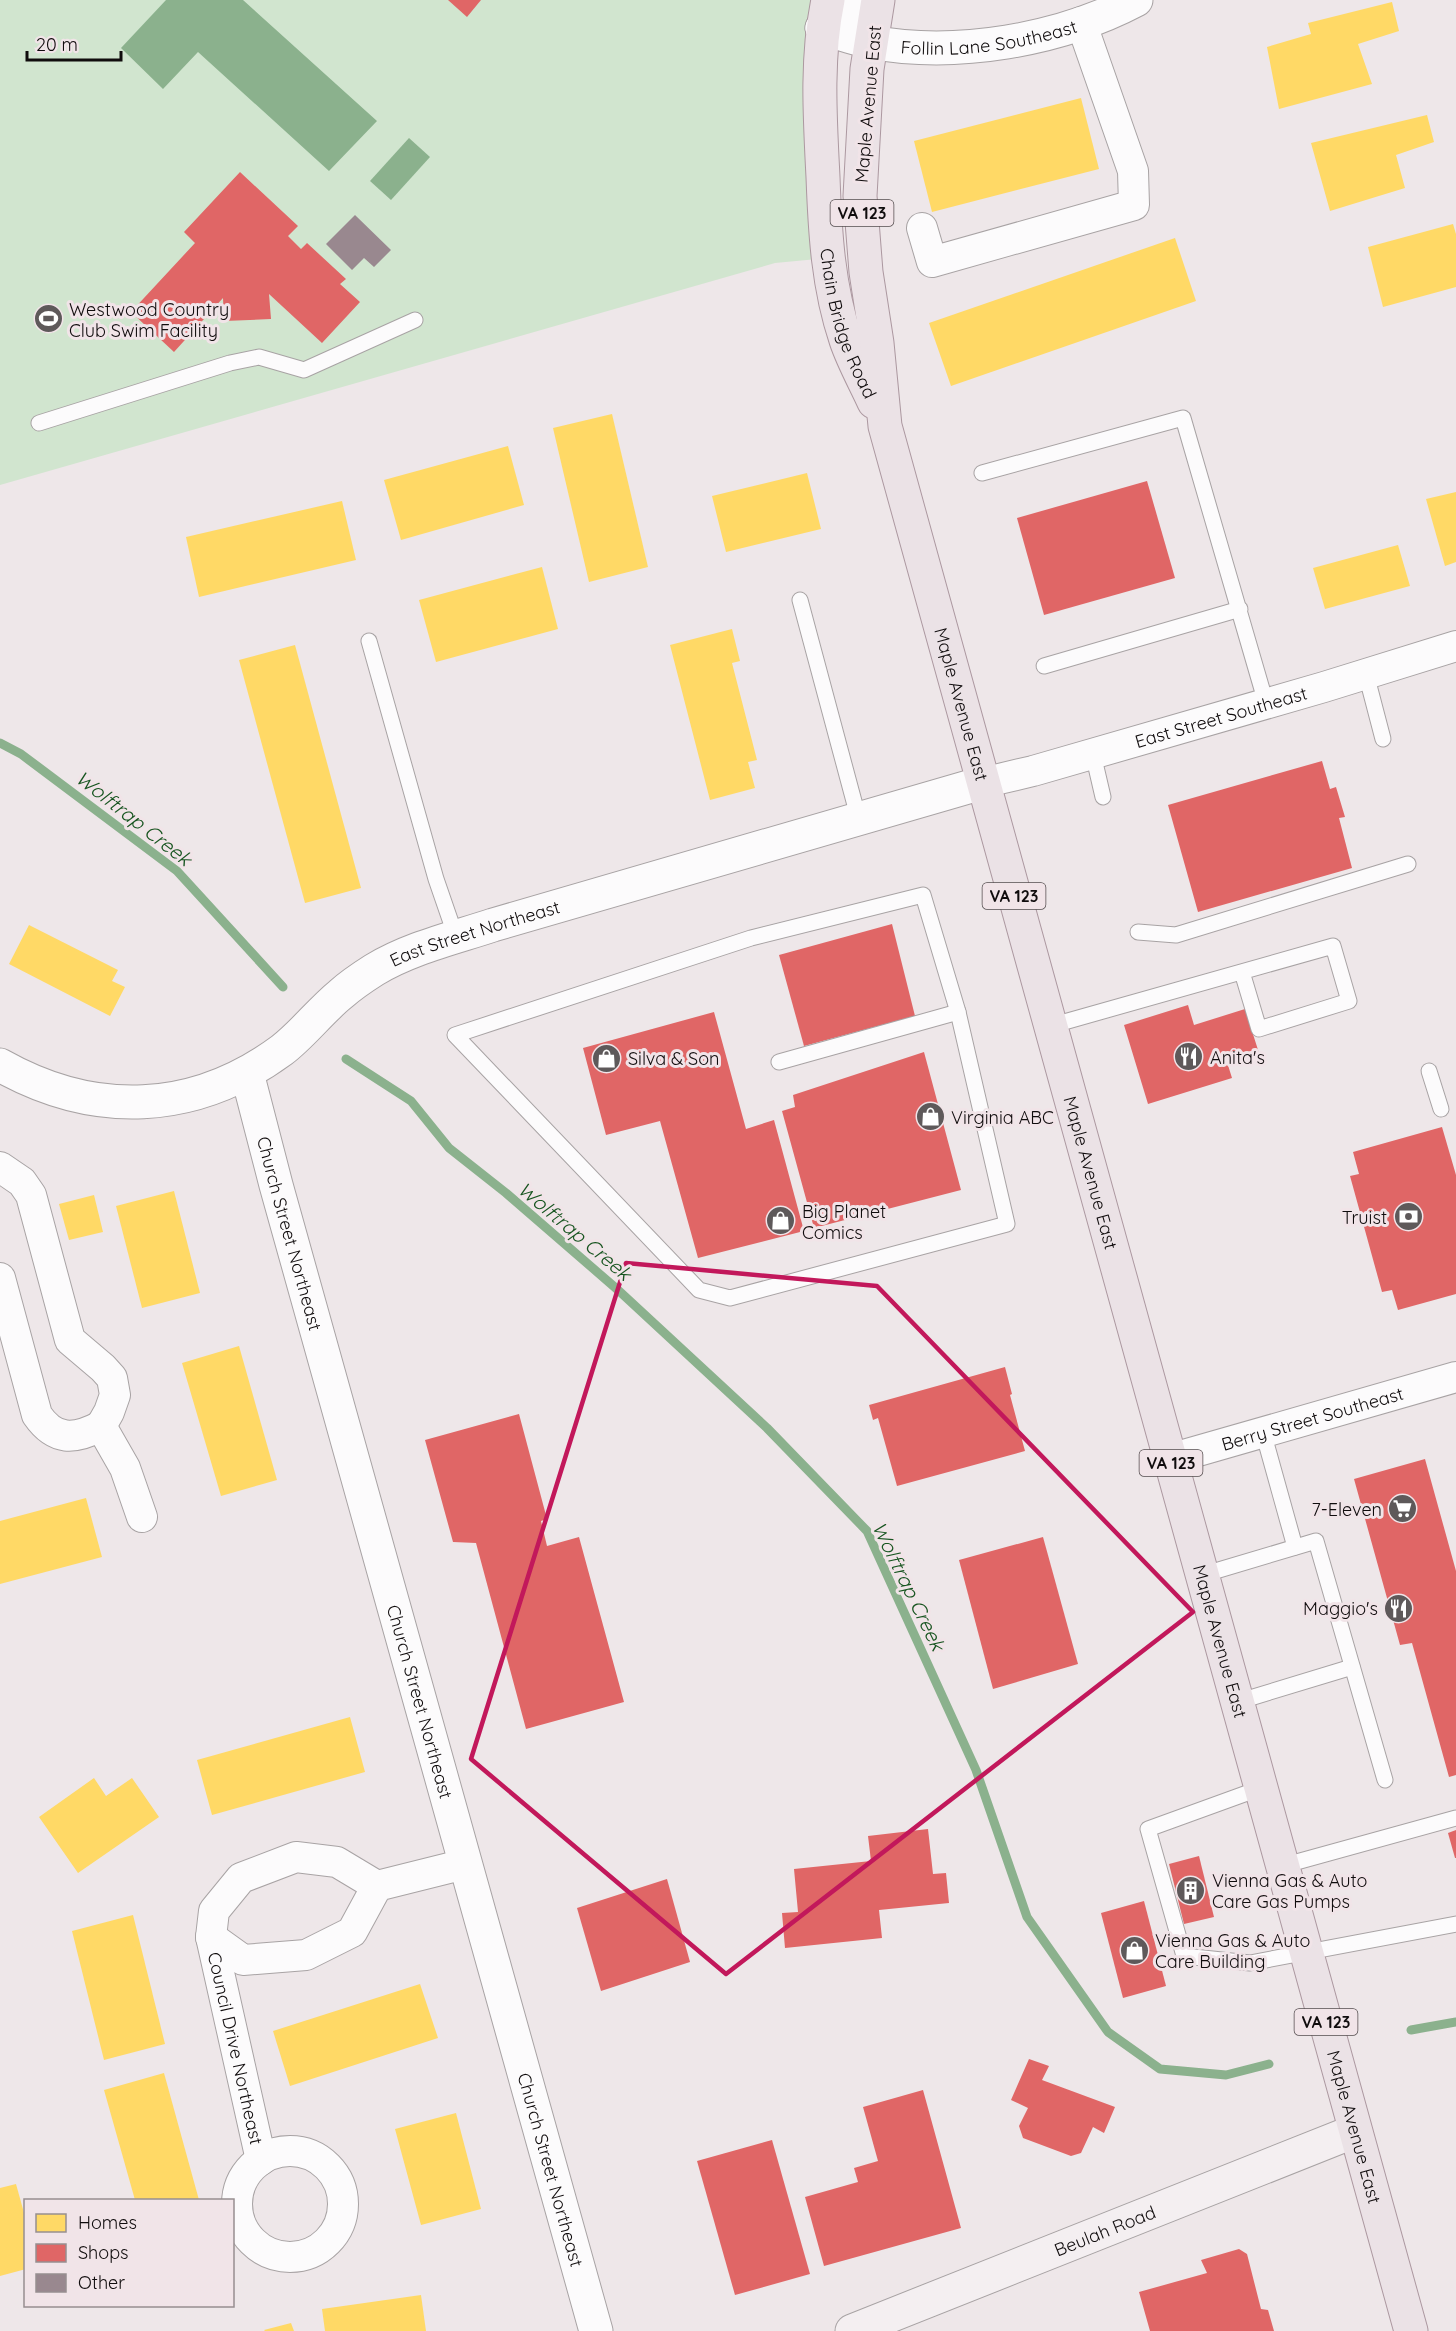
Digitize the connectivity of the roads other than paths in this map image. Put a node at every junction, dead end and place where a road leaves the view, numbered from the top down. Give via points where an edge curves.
1 (871, 0) edge
2 (878, 0) edge
3 (1136, 0) edge
4 (825, 14) edge
5 (1081, 22) junction
6 (871, 42) junction
7 (922, 228) dead end
8 (415, 320) dead end
9 (39, 423) dead end
10 (885, 426) junction
11 (982, 473) dead end
12 (800, 600) dead end
13 (1240, 609) junction
14 (369, 641) dead end
15 (1456, 646) edge
16 (1044, 666) dead end
17 (1366, 674) junction
18 (1266, 703) junction
19 (1383, 739) dead end
20 (1093, 754) junction
21 (982, 783) junction
22 (1103, 797) dead end
23 (859, 820) junction
24 (1408, 864) dead end
25 (1138, 933) dead end
26 (456, 937) junction
27 (1242, 972) junction
28 (958, 1012) junction
29 (1050, 1026) junction
30 (779, 1062) dead end
31 (0, 1065) edge
32 (1429, 1071) dead end
33 (247, 1073) junction
34 (1441, 1109) dead end
35 (0, 1167) edge
36 (0, 1278) edge
37 (66, 1330) junction
38 (19, 1346) junction
39 (1456, 1377) edge
40 (101, 1426) junction
41 (1263, 1432) junction
42 (1170, 1458) junction
43 (142, 1516) dead end
44 (1294, 1547) junction
45 (1202, 1575) junction
46 (1352, 1667) junction
47 (1237, 1702) junction
48 (1385, 1780) dead end
49 (1261, 1788) junction
50 (1456, 1818) edge
51 (465, 1864) junction
52 (1282, 1866) junction
53 (377, 1886) junction
54 (1456, 1924) edge
55 (211, 1937) junction
56 (1307, 1952) junction
57 (1355, 2131) junction
58 (261, 2160) dead end
59 (596, 2331) edge
60 (852, 2331) edge
61 (1411, 2331) edge

1 - 4 street
2 - 6 main road, Maple Avenue East / VA 123
3 - 5 street, Follin Lane Southeast
4 - 6 street, Follin Lane Southeast
4 - 10 main road, Chain Bridge Road / VA 123 via 819,115 825,229 833,291 846,340
5 - 6 street, Follin Lane Southeast via 1008,42 965,47
5 - 7 street via 1133,171 1134,204 932,262
6 - 10 main road, Maple Avenue East / VA 123 via 860,196
8 - 9 lane via 304,370 259,357
10 - 21 main road, Maple Avenue East / VA 123
11 - 13 lane via 1183,418
12 - 23 lane
13 - 16 lane
13 - 18 lane
14 - 26 lane
15 - 17 street, East Street Southeast
17 - 18 street, East Street Southeast
17 - 19 lane
18 - 20 street, East Street Southeast
20 - 21 street, East Street Southeast
20 - 22 lane
21 - 23 street, East Street Northeast
21 - 29 main road, Maple Avenue East / VA 123
23 - 26 street, East Street Northeast
24 - 25 lane via 1176,935
26 - 33 street, East Street Northeast via 376,969 341,994 284,1049
27 - 27 lane via 1333,946 1349,1002 1259,1029
27 - 29 lane
28 - 28 lane via 923,895 751,938 455,1035 699,1290 730,1298 1007,1224
28 - 30 lane
29 - 42 main road, Maple Avenue East / VA 123
31 - 33 street, East Street Northeast via 30,1082 72,1096 117,1102 161,1101 204,1091
32 - 34 lane
33 - 51 street, Church Street Northeast
35 - 37 street via 22,1182 31,1195
36 - 38 street
37 - 38 street
37 - 40 street via 75,1346 112,1378 115,1395
38 - 40 street via 37,1415 46,1428 69,1436
39 - 41 street, Berry Street Southeast
40 - 43 street via 125,1468
41 - 42 street, Berry Street Southeast
41 - 44 lane
42 - 45 main road, Maple Avenue East / VA 123
44 - 45 lane
44 - 46 lane via 1316,1541
45 - 47 main road, Maple Avenue East / VA 123
46 - 47 lane
46 - 48 lane
47 - 49 main road, Maple Avenue East / VA 123
49 - 52 main road, Maple Avenue East / VA 123
49 - 56 lane via 1148,1829 1177,1933 1184,1956 1250,1963
50 - 52 lane
51 - 53 street
51 - 59 street, Church Street Northeast
52 - 56 main road, Maple Avenue East / VA 123
53 - 55 street, Council Drive Northeast via 352,1932 306,1955 243,1960
53 - 55 street, Council Drive Northeast via 337,1862 296,1857 241,1878 214,1911
54 - 56 lane
55 - 58 street, Council Drive Northeast
56 - 57 main road, Maple Avenue East / VA 123
57 - 60 main road, Beulah Road
57 - 61 main road, Maple Avenue East / VA 123

